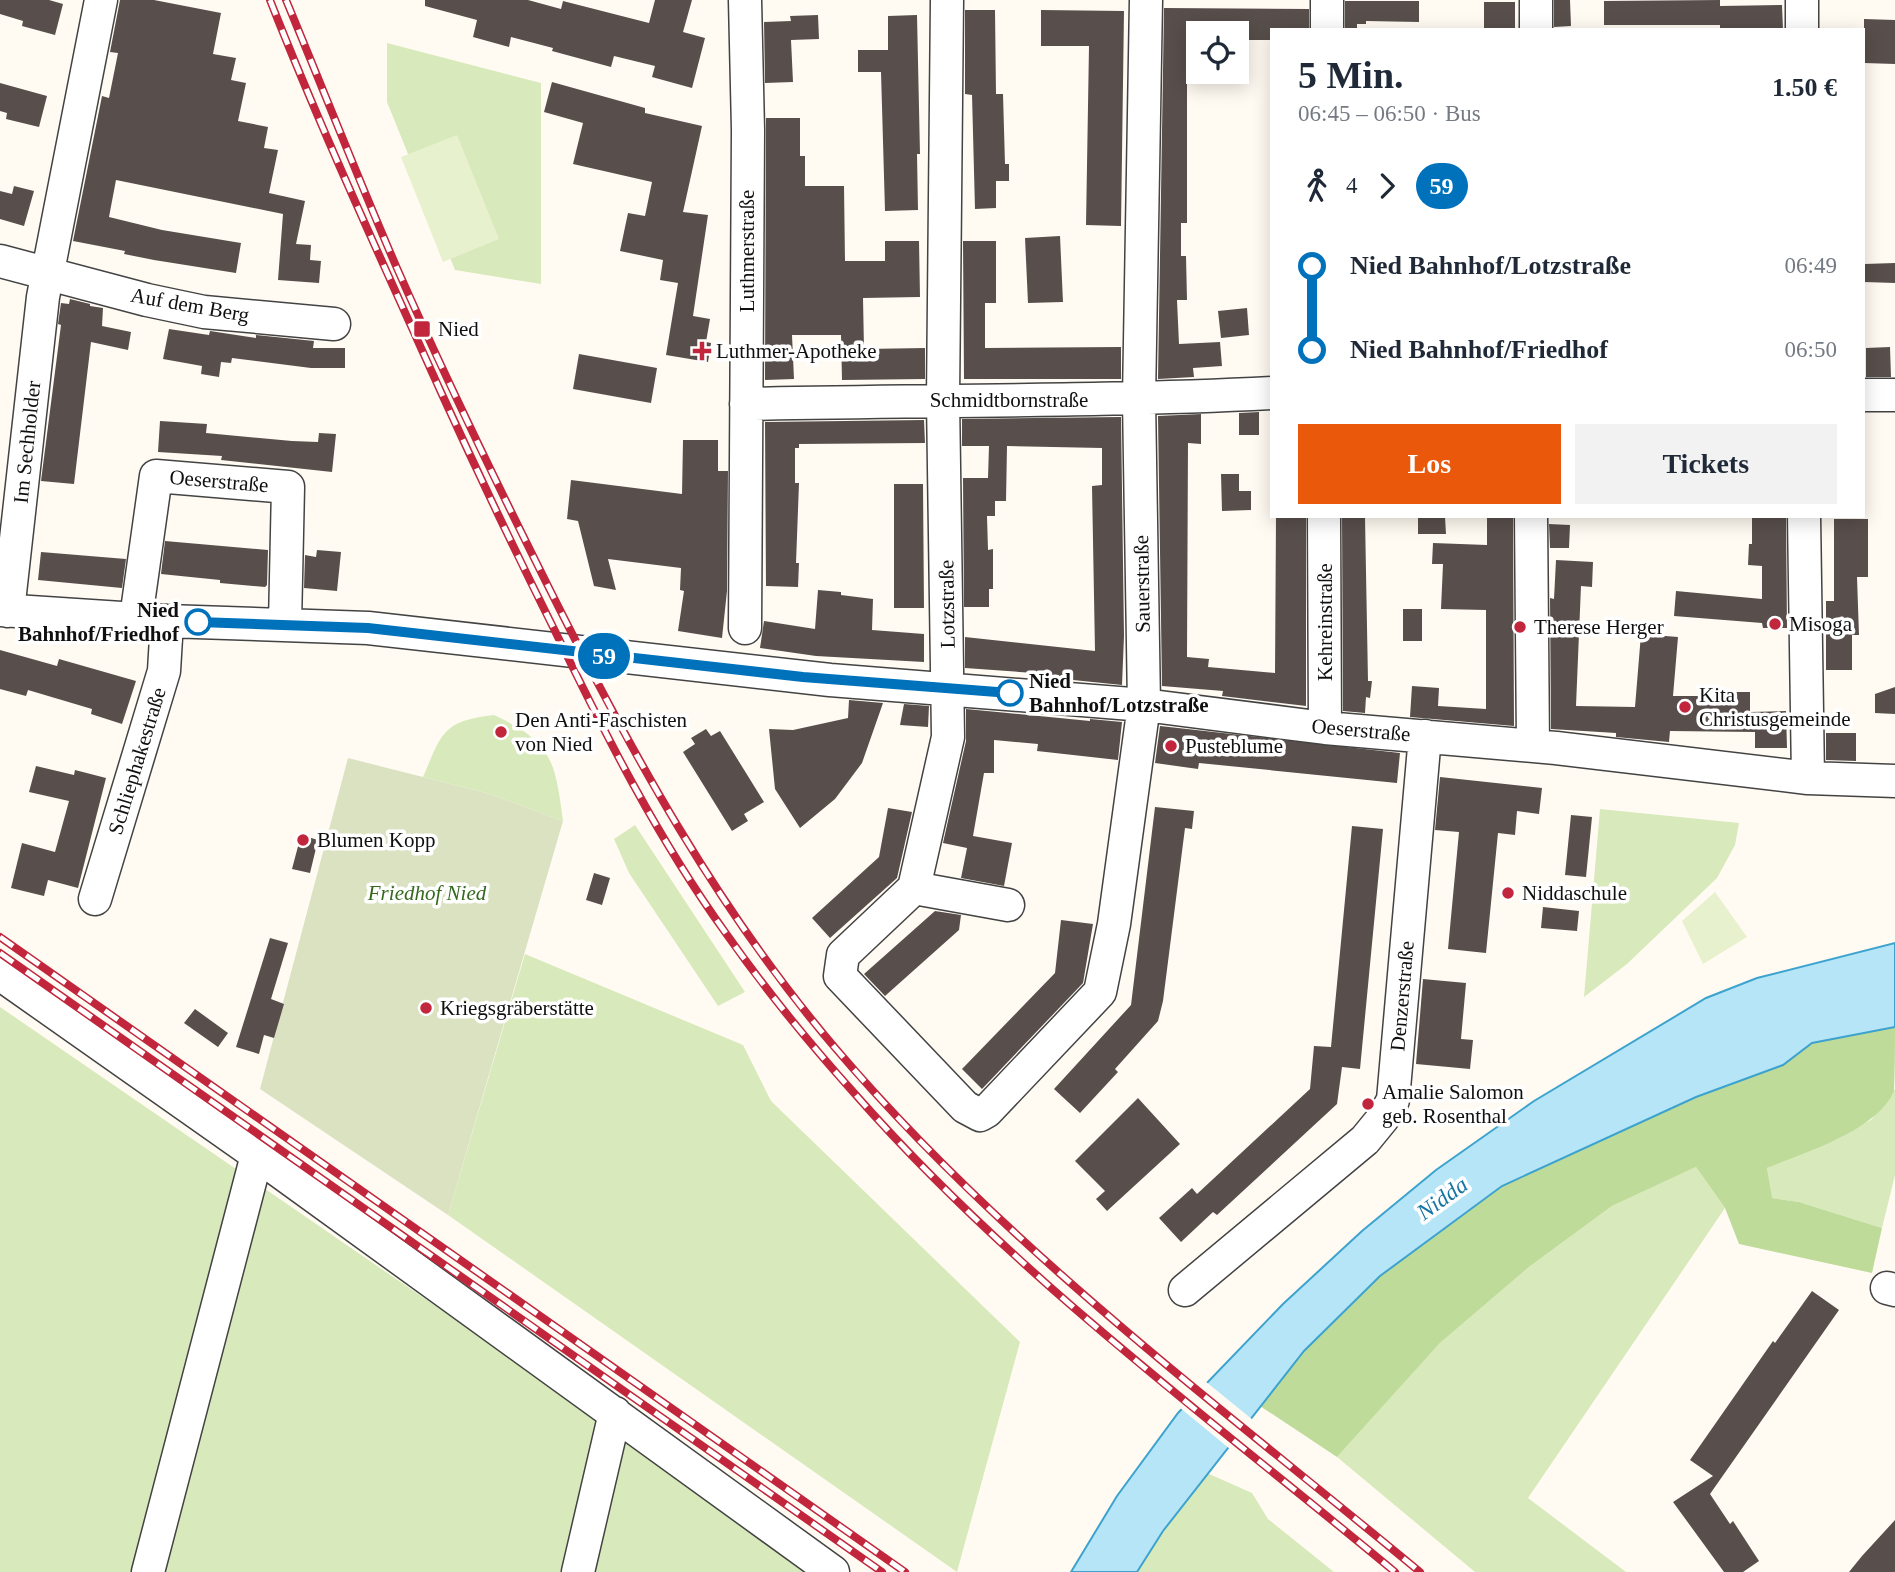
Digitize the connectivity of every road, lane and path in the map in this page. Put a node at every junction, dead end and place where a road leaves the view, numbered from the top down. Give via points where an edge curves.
1 (101, 0) edge
2 (745, 0) edge
3 (947, 0) edge
4 (1146, 0) edge
5 (1327, 0) edge
6 (1536, 0) edge
7 (1802, 0) edge
8 (1327, 28) edge
9 (1536, 28) edge
10 (1802, 28) edge
11 (0, 261) edge
12 (49, 274) junction
13 (334, 324) dead end
14 (1270, 393) edge
15 (1865, 395) edge
16 (1895, 395) edge
17 (943, 399) junction
18 (1139, 400) junction
19 (746, 404) junction
20 (1324, 518) edge
21 (1531, 518) edge
22 (1804, 518) edge
23 (4, 611) edge
24 (136, 618) junction
25 (167, 621) junction
26 (285, 624) junction
27 (745, 628) dead end
28 (948, 688) junction
29 (1144, 705) junction
30 (1325, 728) junction
31 (1425, 736) junction
32 (1533, 746) junction
33 (1808, 778) junction
34 (1895, 781) edge
35 (914, 888) junction
36 (95, 899) dead end
37 (1008, 905) dead end
38 (0, 974) edge
39 (257, 1156) junction
40 (1185, 1290) dead end
41 (615, 1413) junction
42 (148, 1572) edge
43 (578, 1572) edge
44 (833, 1572) edge

1 - 12 street, Im Sechholder
2 - 19 street, Luthmerstraße
3 - 17 street, Lotzstraße
4 - 18 street, Sauerstraße
5 - 8 street
6 - 9 street
7 - 10 street
11 - 12 street
12 - 13 street, Auf dem Berg via 204,312
12 - 23 street, Im Sechholder
14 - 18 street, Schmidtbornstraße
15 - 16 street
17 - 18 street, Schmidtbornstraße
17 - 19 street, Schmidtbornstraße
17 - 28 street, Lotzstraße
18 - 29 street, Sauerstraße
19 - 27 street, Luthmerstraße
20 - 30 street, Kehreinstraße
21 - 32 street
22 - 33 street
23 - 24 street, Oeserstraße
24 - 25 street, Oeserstraße
24 - 26 street, Oeserstraße via 156,476 288,487
25 - 26 street, Oeserstraße
25 - 36 street, Schliephakestraße via 164,671
26 - 28 street, Oeserstraße via 368,628 803,677
28 - 29 street, Oeserstraße
28 - 35 street, Lotzstraße via 948,737
29 - 30 street, Oeserstraße
29 - 35 street, Sauerstraße via 1114,924 1100,992 980,1115 965,1107 840,976 843,955
30 - 31 street, Oeserstraße
31 - 32 street, Oeserstraße
31 - 40 street, Denzerstraße via 1393,1100 1365,1140
32 - 33 street, Oeserstraße
33 - 34 street, Oeserstraße
35 - 37 street
38 - 39 street
39 - 41 street
39 - 42 street
41 - 43 street
41 - 44 street

